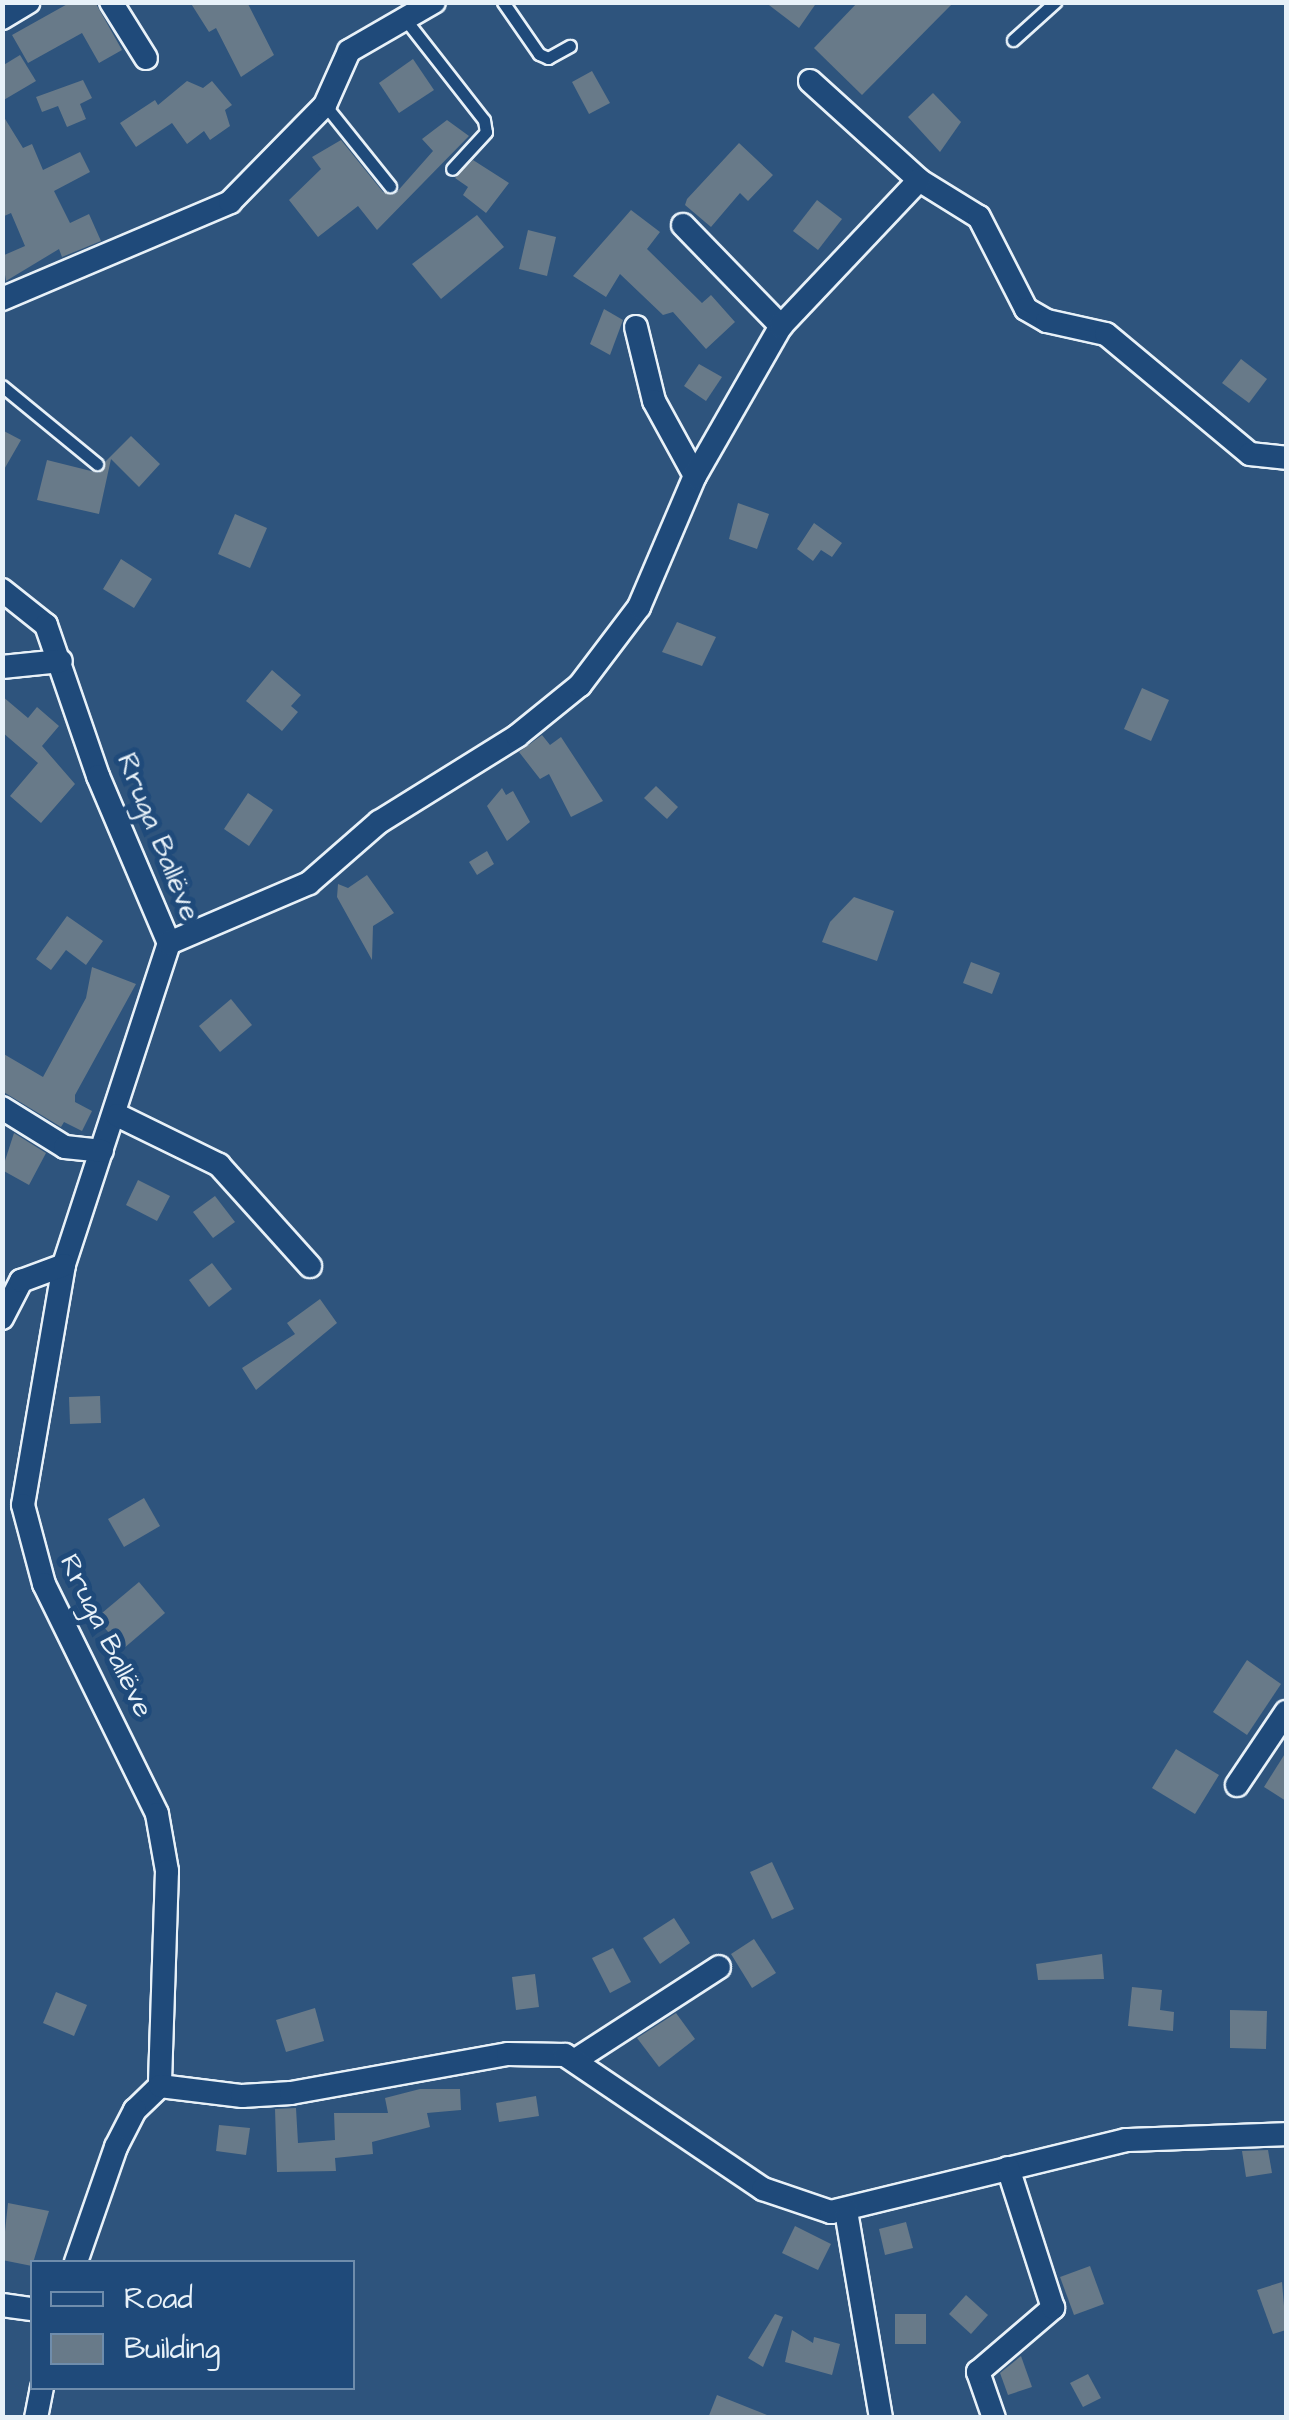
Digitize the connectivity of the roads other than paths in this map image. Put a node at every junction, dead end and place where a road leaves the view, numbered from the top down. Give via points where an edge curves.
1 (29, 2) edge
2 (111, 2) edge
3 (434, 2) edge
4 (503, 2) edge
5 (1055, 2) edge
6 (2, 18) edge
7 (405, 19) junction
8 (1013, 40) dead end
9 (570, 46) dead end
10 (146, 58) dead end
11 (810, 81) dead end
12 (325, 105) junction
13 (452, 169) dead end
14 (920, 180) junction
15 (390, 186) dead end
16 (683, 226) dead end
17 (2, 299) edge
18 (782, 326) junction
19 (636, 327) dead end
20 (2, 386) edge
21 (1286, 458) edge
22 (97, 464) dead end
23 (695, 476) junction
24 (2, 590) edge
25 (61, 661) junction
26 (2, 667) edge
27 (169, 943) junction
28 (2, 1108) edge
29 (117, 1115) junction
30 (102, 1151) junction
31 (64, 1265) junction
32 (310, 1266) dead end
33 (12, 1277) edge
34 (2, 1318) edge
35 (13, 1508) edge
36 (1286, 1712) edge
37 (1236, 1785) dead end
38 (719, 1967) dead end
39 (577, 2059) junction
40 (160, 2086) junction
41 (1286, 2134) edge
42 (1008, 2168) junction
43 (846, 2212) junction
44 (77, 2260) edge
45 (2, 2306) edge
46 (30, 2308) edge
47 (42, 2390) edge
48 (36, 2418) edge
49 (881, 2418) edge
50 (994, 2418) edge

1 - 6 street
2 - 10 street
3 - 7 street
4 - 9 lane via 540,54 548,58
5 - 8 lane
7 - 12 street via 348,51
7 - 13 lane via 484,120 486,132
11 - 14 street
12 - 15 lane
12 - 17 street via 230,202
14 - 18 street
14 - 21 street via 980,216 1026,308 1047,321 1106,334 1250,454
16 - 18 street
18 - 23 street
19 - 23 street via 654,401
20 - 22 lane
23 - 27 street via 638,607 580,685 517,736 379,822 309,883
24 - 25 street, Rruga Ballëve via 46,625
25 - 26 street
25 - 27 street, Rruga Ballëve via 98,776
27 - 29 street, Rruga Ballëve
28 - 30 street via 65,1146 85,1154
29 - 30 street, Rruga Ballëve
29 - 32 street via 219,1166
30 - 31 street, Rruga Ballëve
31 - 33 street
31 - 35 street, Rruga Ballëve
33 - 34 street
35 - 40 street, Rruga Ballëve via 165,1842 167,2022
36 - 37 street
38 - 39 street
39 - 40 street via 508,2054 291,2093 242,2096
39 - 43 street via 763,2189 812,2210
40 - 44 street via 135,2110 116,2147
41 - 42 street via 1126,2140
42 - 43 street
42 - 50 street via 1054,2308 978,2372
43 - 49 street
45 - 46 street
47 - 48 street

